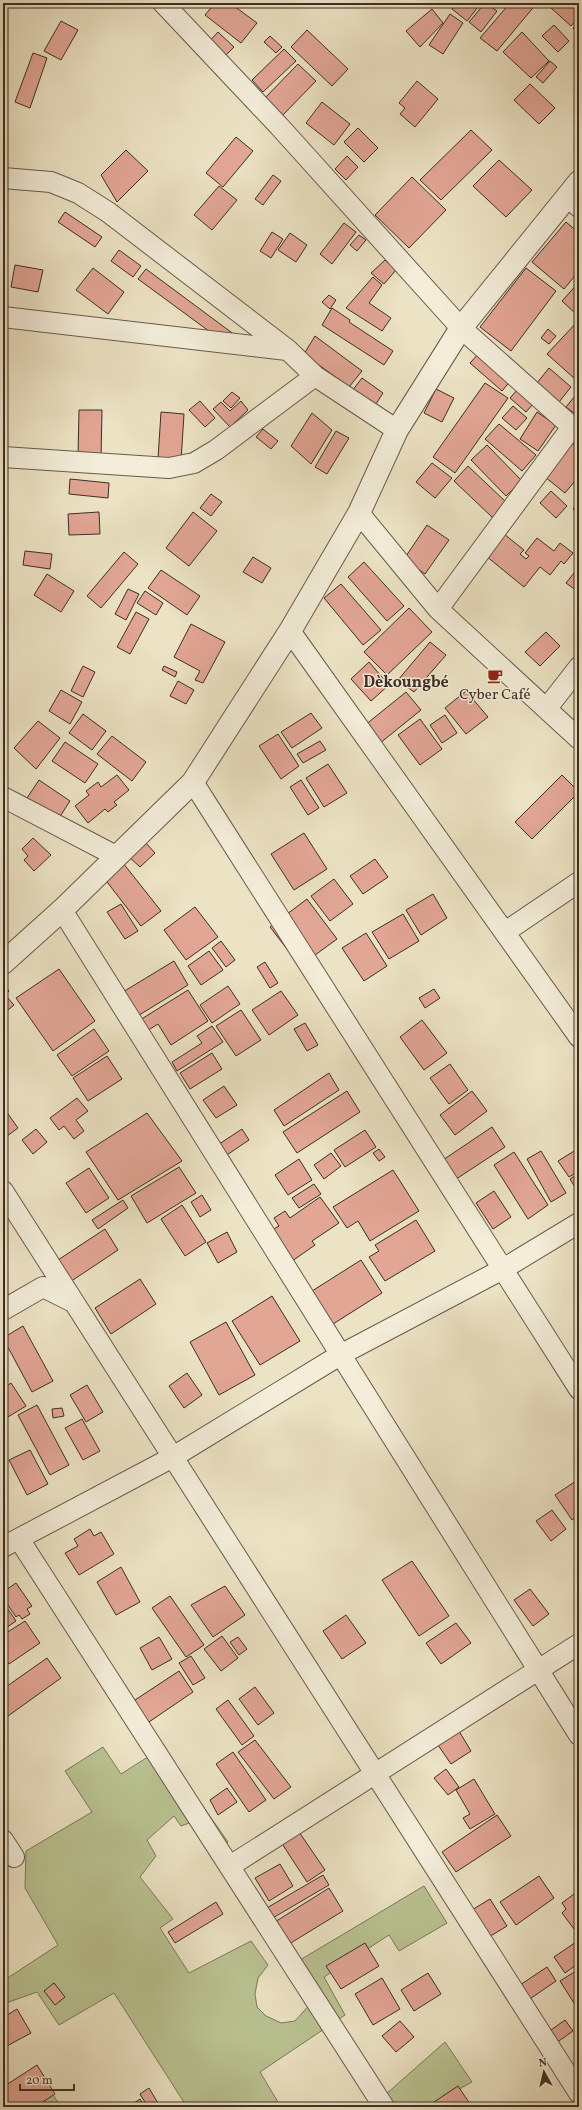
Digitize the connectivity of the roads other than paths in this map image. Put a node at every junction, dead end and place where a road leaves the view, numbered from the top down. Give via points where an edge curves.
1 (163, 3) edge
2 (3, 178) edge
3 (575, 196) edge
4 (3, 317) edge
5 (461, 328) junction
6 (288, 350) junction
7 (315, 376) junction
8 (397, 430) junction
9 (576, 430) edge
10 (3, 457) edge
11 (359, 513) junction
12 (438, 609) junction
13 (290, 631) junction
14 (579, 666) edge
15 (547, 708) junction
16 (579, 739) edge
17 (193, 782) junction
18 (3, 797) edge
19 (116, 856) junction
20 (579, 882) edge
21 (62, 910) junction
22 (505, 932) junction
23 (3, 963) edge
24 (578, 1034) edge
25 (3, 1191) edge
26 (579, 1224) edge
27 (503, 1269) junction
28 (74, 1302) junction
29 (3, 1310) edge
30 (340, 1355) junction
31 (579, 1389) edge
32 (173, 1457) junction
33 (11, 1543) edge
34 (579, 1644) edge
35 (538, 1670) junction
36 (579, 1735) edge
37 (375, 1774) junction
38 (3, 1840) edge
39 (14, 1857) dead end
40 (230, 1866) junction
41 (579, 2093) edge
42 (384, 2107) edge

1 - 5 street via 279,126
2 - 6 street via 51,182 78,193 108,212
3 - 5 street
4 - 6 street
5 - 8 street
5 - 9 street
6 - 7 street
7 - 8 street
7 - 10 street via 216,450 194,463 169,468
8 - 11 street
9 - 12 street
11 - 12 street
11 - 13 street
12 - 15 street
13 - 17 street
13 - 22 street
14 - 15 street
15 - 16 street
17 - 19 street
17 - 27 street
18 - 19 street
19 - 21 street
20 - 22 street
21 - 23 street
21 - 30 street
22 - 24 street
25 - 28 street
26 - 27 street
27 - 30 street
27 - 31 street
28 - 29 street via 43,1287
28 - 32 street
30 - 32 street
30 - 35 street
32 - 33 street
32 - 37 street
33 - 40 street
34 - 35 street
35 - 36 street
35 - 37 street
37 - 40 street
37 - 41 street
38 - 39 street
40 - 42 street

